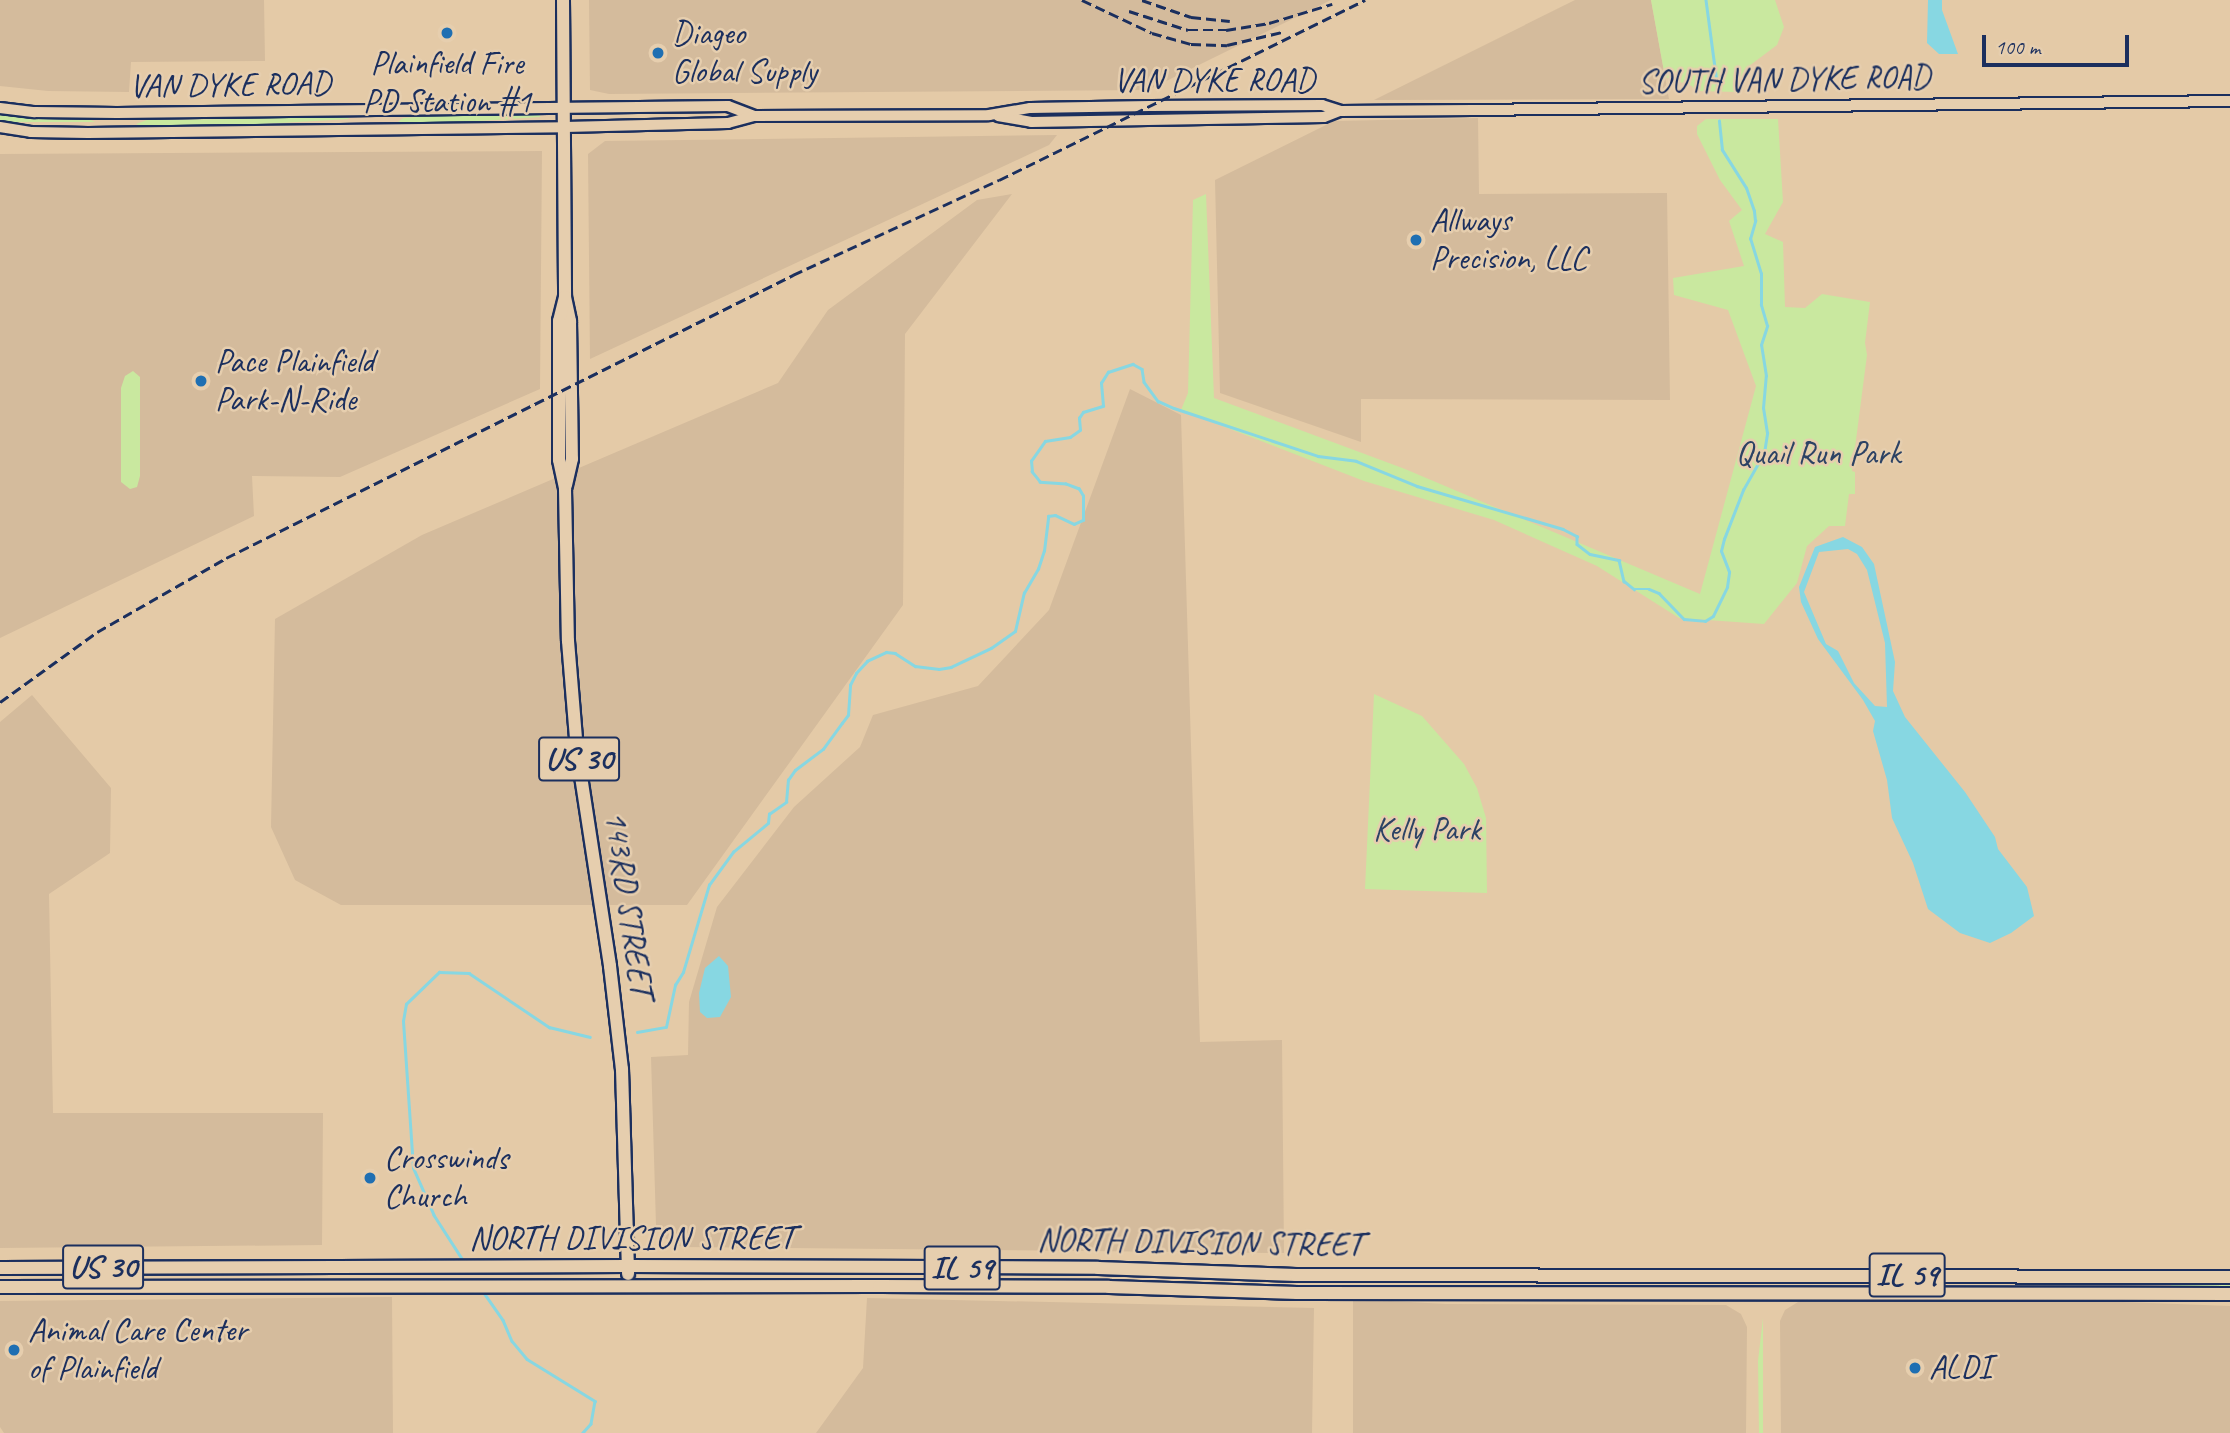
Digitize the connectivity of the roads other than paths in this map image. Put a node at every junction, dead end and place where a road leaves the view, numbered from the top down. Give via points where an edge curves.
1 (563, 0) edge
2 (2230, 100) edge
3 (0, 107) edge
4 (565, 107) junction
5 (1339, 111) joint
6 (754, 116) junction
7 (0, 127) edge
8 (565, 127) junction
9 (335, 1266) junction
10 (628, 1266) junction
11 (0, 1268) edge
12 (2230, 1276) edge
13 (335, 1285) junction
14 (628, 1285) junction
15 (0, 1287) edge
16 (2230, 1294) edge

1 - 4 main road, 143RD STREET / US 30
2 - 5 street, SOUTH VAN DYKE ROAD
3 - 4 street, VAN DYKE ROAD via 117,113
4 - 6 street, VAN DYKE ROAD via 728,106
4 - 8 main road, 143RD STREET / US 30
5 - 6 street, VAN DYKE ROAD via 1322,105 1150,106 1030,108 989,115
6 - 8 street, VAN DYKE ROAD via 728,123
7 - 8 street, VAN DYKE ROAD via 89,133
8 - 10 main road, 143RD STREET / US 30 via 559,460 565,489 568,641 573,713 617,1016
9 - 10 main road, NORTH DIVISION STREET / US 30
9 - 11 main road, NORTH DIVISION STREET / US 30
9 - 13 main road
10 - 12 main road, NORTH DIVISION STREET / IL 59 via 1084,1268 1296,1275
10 - 14 main road, 143RD STREET / US 30
13 - 14 main road, NORTH DIVISION STREET / US 30
13 - 15 main road, NORTH DIVISION STREET / US 30
14 - 16 main road, NORTH DIVISION STREET / IL 59 via 1094,1286 1297,1293

